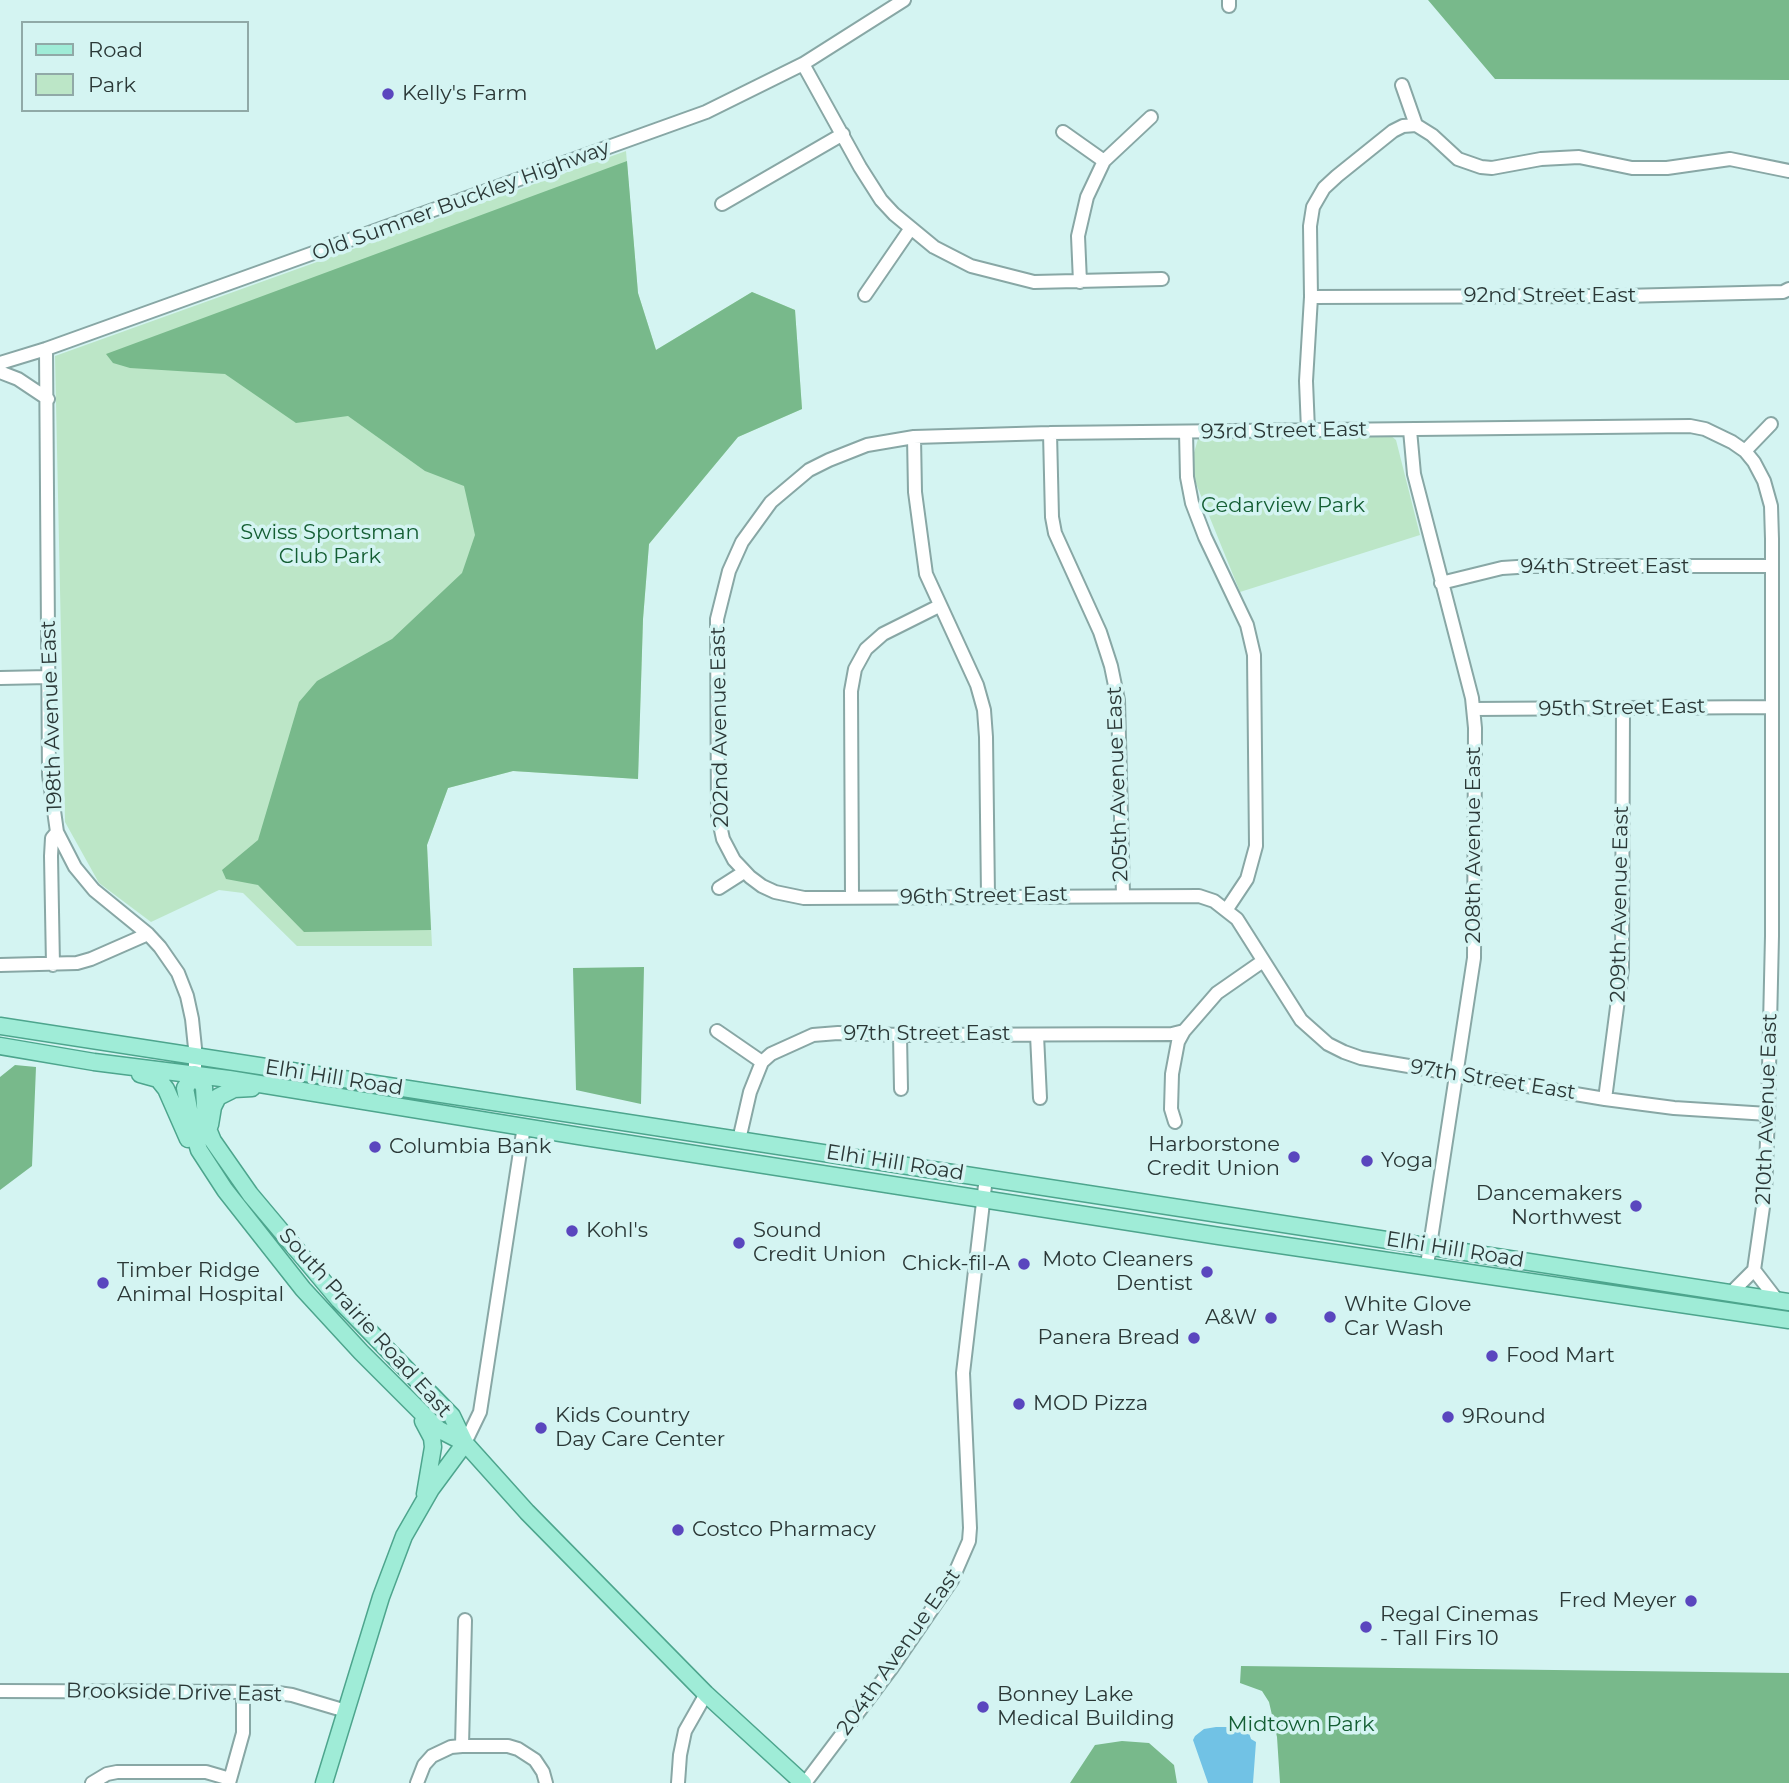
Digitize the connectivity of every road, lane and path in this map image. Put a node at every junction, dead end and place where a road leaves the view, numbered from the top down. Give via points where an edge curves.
1 (904, 0) edge
2 (803, 64) junction
3 (1402, 85) dead end
4 (1151, 117) dead end
5 (1416, 125) junction
6 (1063, 132) dead end
7 (843, 134) junction
8 (1104, 161) junction
9 (1789, 171) edge
10 (722, 204) dead end
11 (911, 228) junction
12 (1162, 279) dead end
13 (1080, 282) junction
14 (1789, 289) edge
15 (865, 295) dead end
16 (1311, 297) junction
17 (46, 349) junction
18 (0, 363) edge
19 (0, 372) edge
20 (48, 399) junction
21 (1770, 424) dead end
22 (1308, 430) junction
23 (1409, 430) junction
24 (1186, 432) junction
25 (1050, 433) junction
26 (914, 437) junction
27 (1745, 451) junction
28 (790, 484) joint
29 (1771, 566) junction
30 (1441, 583) junction
31 (939, 606) junction
32 (49, 677) junction
33 (0, 678) edge
34 (1770, 706) junction
35 (1474, 709) junction
36 (1623, 709) junction
37 (57, 832) junction
38 (744, 872) junction
39 (719, 888) dead end
40 (1123, 895) junction
41 (988, 896) junction
42 (852, 897) junction
43 (1227, 909) junction
44 (148, 934) junction
45 (1263, 961) junction
46 (0, 965) edge
47 (53, 965) junction
48 (0, 1026) edge
49 (717, 1031) dead end
50 (1184, 1031) junction
51 (900, 1035) junction
52 (1037, 1035) junction
53 (0, 1046) edge
54 (195, 1055) junction
55 (94, 1062) junction
56 (762, 1062) junction
57 (195, 1074) junction
58 (1457, 1074) junction
59 (901, 1089) dead end
60 (304, 1091) junction
61 (1040, 1098) dead end
62 (1605, 1099) junction
63 (1768, 1114) junction
64 (1175, 1122) dead end
65 (524, 1126) junction
66 (209, 1131) junction
67 (739, 1140) junction
68 (199, 1150) junction
69 (986, 1177) junction
70 (984, 1198) junction
71 (1431, 1245) junction
72 (1427, 1265) junction
73 (1754, 1270) junction
74 (1731, 1293) junction
75 (1783, 1301) edge
76 (1789, 1320) edge
77 (416, 1407) junction
78 (465, 1443) junction
79 (423, 1504) junction
80 (465, 1620) dead end
81 (0, 1691) edge
82 (243, 1692) junction
83 (706, 1694) junction
84 (346, 1711) junction
85 (462, 1746) junction
86 (95, 1781) edge
87 (229, 1781) edge
88 (324, 1783) edge
89 (416, 1783) edge
90 (546, 1783) edge
91 (678, 1783) edge
92 (804, 1783) edge

1 - 2 street, Old Sumner Buckley Highway
2 - 7 street
2 - 17 street, Old Sumner Buckley Highway via 671,125
3 - 5 street
4 - 8 street
5 - 9 street via 1458,159 1480,167 1579,157 1632,168 1730,159
5 - 16 street via 1393,131 1318,196 1310,226
6 - 8 street
7 - 10 street
7 - 11 street via 881,200
8 - 13 street via 1080,219
11 - 13 street via 942,251 988,271 1034,282
11 - 15 street
12 - 13 street
14 - 16 street, 92nd Street East via 1623,296
16 - 22 street
17 - 18 street, Old Sumner Buckley Highway
17 - 20 street, 198th Avenue East
19 - 20 street
20 - 32 street, 198th Avenue East
21 - 27 street
22 - 23 street, 93rd Street East
22 - 24 street, 93rd Street East
23 - 27 street, 93rd Street East via 1690,426
23 - 30 street, 208th Avenue East via 1414,474
24 - 25 street, 93rd Street East
24 - 43 street via 1192,503 1247,625 1254,655 1256,846 1247,878
25 - 26 street, 93rd Street East
25 - 40 street, 205th Avenue East via 1055,533 1100,632 1118,700
26 - 28 street, 93rd Street East via 848,451
26 - 31 street via 920,538 926,574
27 - 29 street, 210th Avenue East via 1759,472 1771,506
28 - 38 street, 202nd Avenue East via 761,514 743,542 723,587 717,619 718,817 726,846
29 - 30 street, 94th Street East via 1502,568
29 - 34 street, 210th Avenue East
30 - 35 street, 208th Avenue East
31 - 41 street via 977,685 984,710
31 - 42 street via 873,641 855,669 851,691
32 - 33 street
32 - 37 street, 198th Avenue East via 49,775
34 - 36 street, 95th Street East
34 - 63 street, 210th Avenue East
35 - 36 street, 95th Street East
35 - 58 street, 208th Avenue East via 1474,958
36 - 62 street, 209th Avenue East via 1622,969
37 - 44 street, 198th Avenue East via 75,867 94,890
37 - 47 street via 51,856
38 - 39 street
38 - 42 street, 96th Street East via 762,886 790,896
40 - 41 street, 96th Street East
40 - 43 street, 96th Street East via 1187,894
41 - 42 street, 96th Street East
43 - 45 street, 97th Street East via 1241,923
44 - 47 street via 91,959
44 - 54 street, 198th Avenue East via 171,961 182,984
45 - 50 street via 1217,993
45 - 58 street, 97th Street East via 1301,1020 1328,1044 1361,1058
46 - 47 street
48 - 54 main road, Elhi Hill Road
49 - 56 street
50 - 52 street, 97th Street East
50 - 64 street via 1172,1074
51 - 52 street, 97th Street East
51 - 56 street, 97th Street East via 813,1035
51 - 59 street
52 - 61 street
53 - 55 main road, Elhi Hill Road
54 - 57 street, 198th Avenue East
54 - 67 main road, Elhi Hill Road
55 - 57 main road, Elhi Hill Road
55 - 68 main road via 158,1080 189,1140
56 - 67 street
57 - 60 main road, Elhi Hill Road
57 - 66 main road, South Prairie Road East via 204,1087
57 - 68 main road, South Prairie Road East via 186,1088
58 - 62 street, 97th Street East
58 - 71 street, 208th Avenue East
60 - 65 main road, Elhi Hill Road
60 - 66 main road via 234,1089 218,1097
62 - 63 street, 97th Street East
63 - 73 street, 210th Avenue East via 1765,1193
65 - 70 main road, Elhi Hill Road
65 - 78 street via 480,1412
66 - 78 main road, South Prairie Road East via 250,1194 339,1300 452,1416
67 - 69 main road, Elhi Hill Road
68 - 77 main road, South Prairie Road East via 303,1289
69 - 70 street, 204th Avenue East
69 - 71 main road, Elhi Hill Road
70 - 72 main road, Elhi Hill Road
70 - 92 street, 204th Avenue East via 963,1373 970,1528 966,1551 952,1580 891,1670
71 - 72 street, 208th Avenue East
71 - 74 main road, Elhi Hill Road
72 - 76 main road, Elhi Hill Road
73 - 74 street
73 - 75 street
74 - 75 main road, Elhi Hill Road
77 - 78 main road, South Prairie Road East via 438,1429
77 - 79 main road via 433,1447
78 - 79 main road
78 - 83 main road, South Prairie Road East
79 - 84 main road via 392,1564
80 - 85 street
81 - 82 street, Brookside Drive East
82 - 84 street, Brookside Drive East via 292,1695
82 - 87 street via 243,1733
83 - 91 street via 685,1731
83 - 92 main road, South Prairie Road East
84 - 88 main road
85 - 89 street via 432,1756
85 - 90 street via 518,1749 535,1760
86 - 87 street via 117,1772 206,1772

